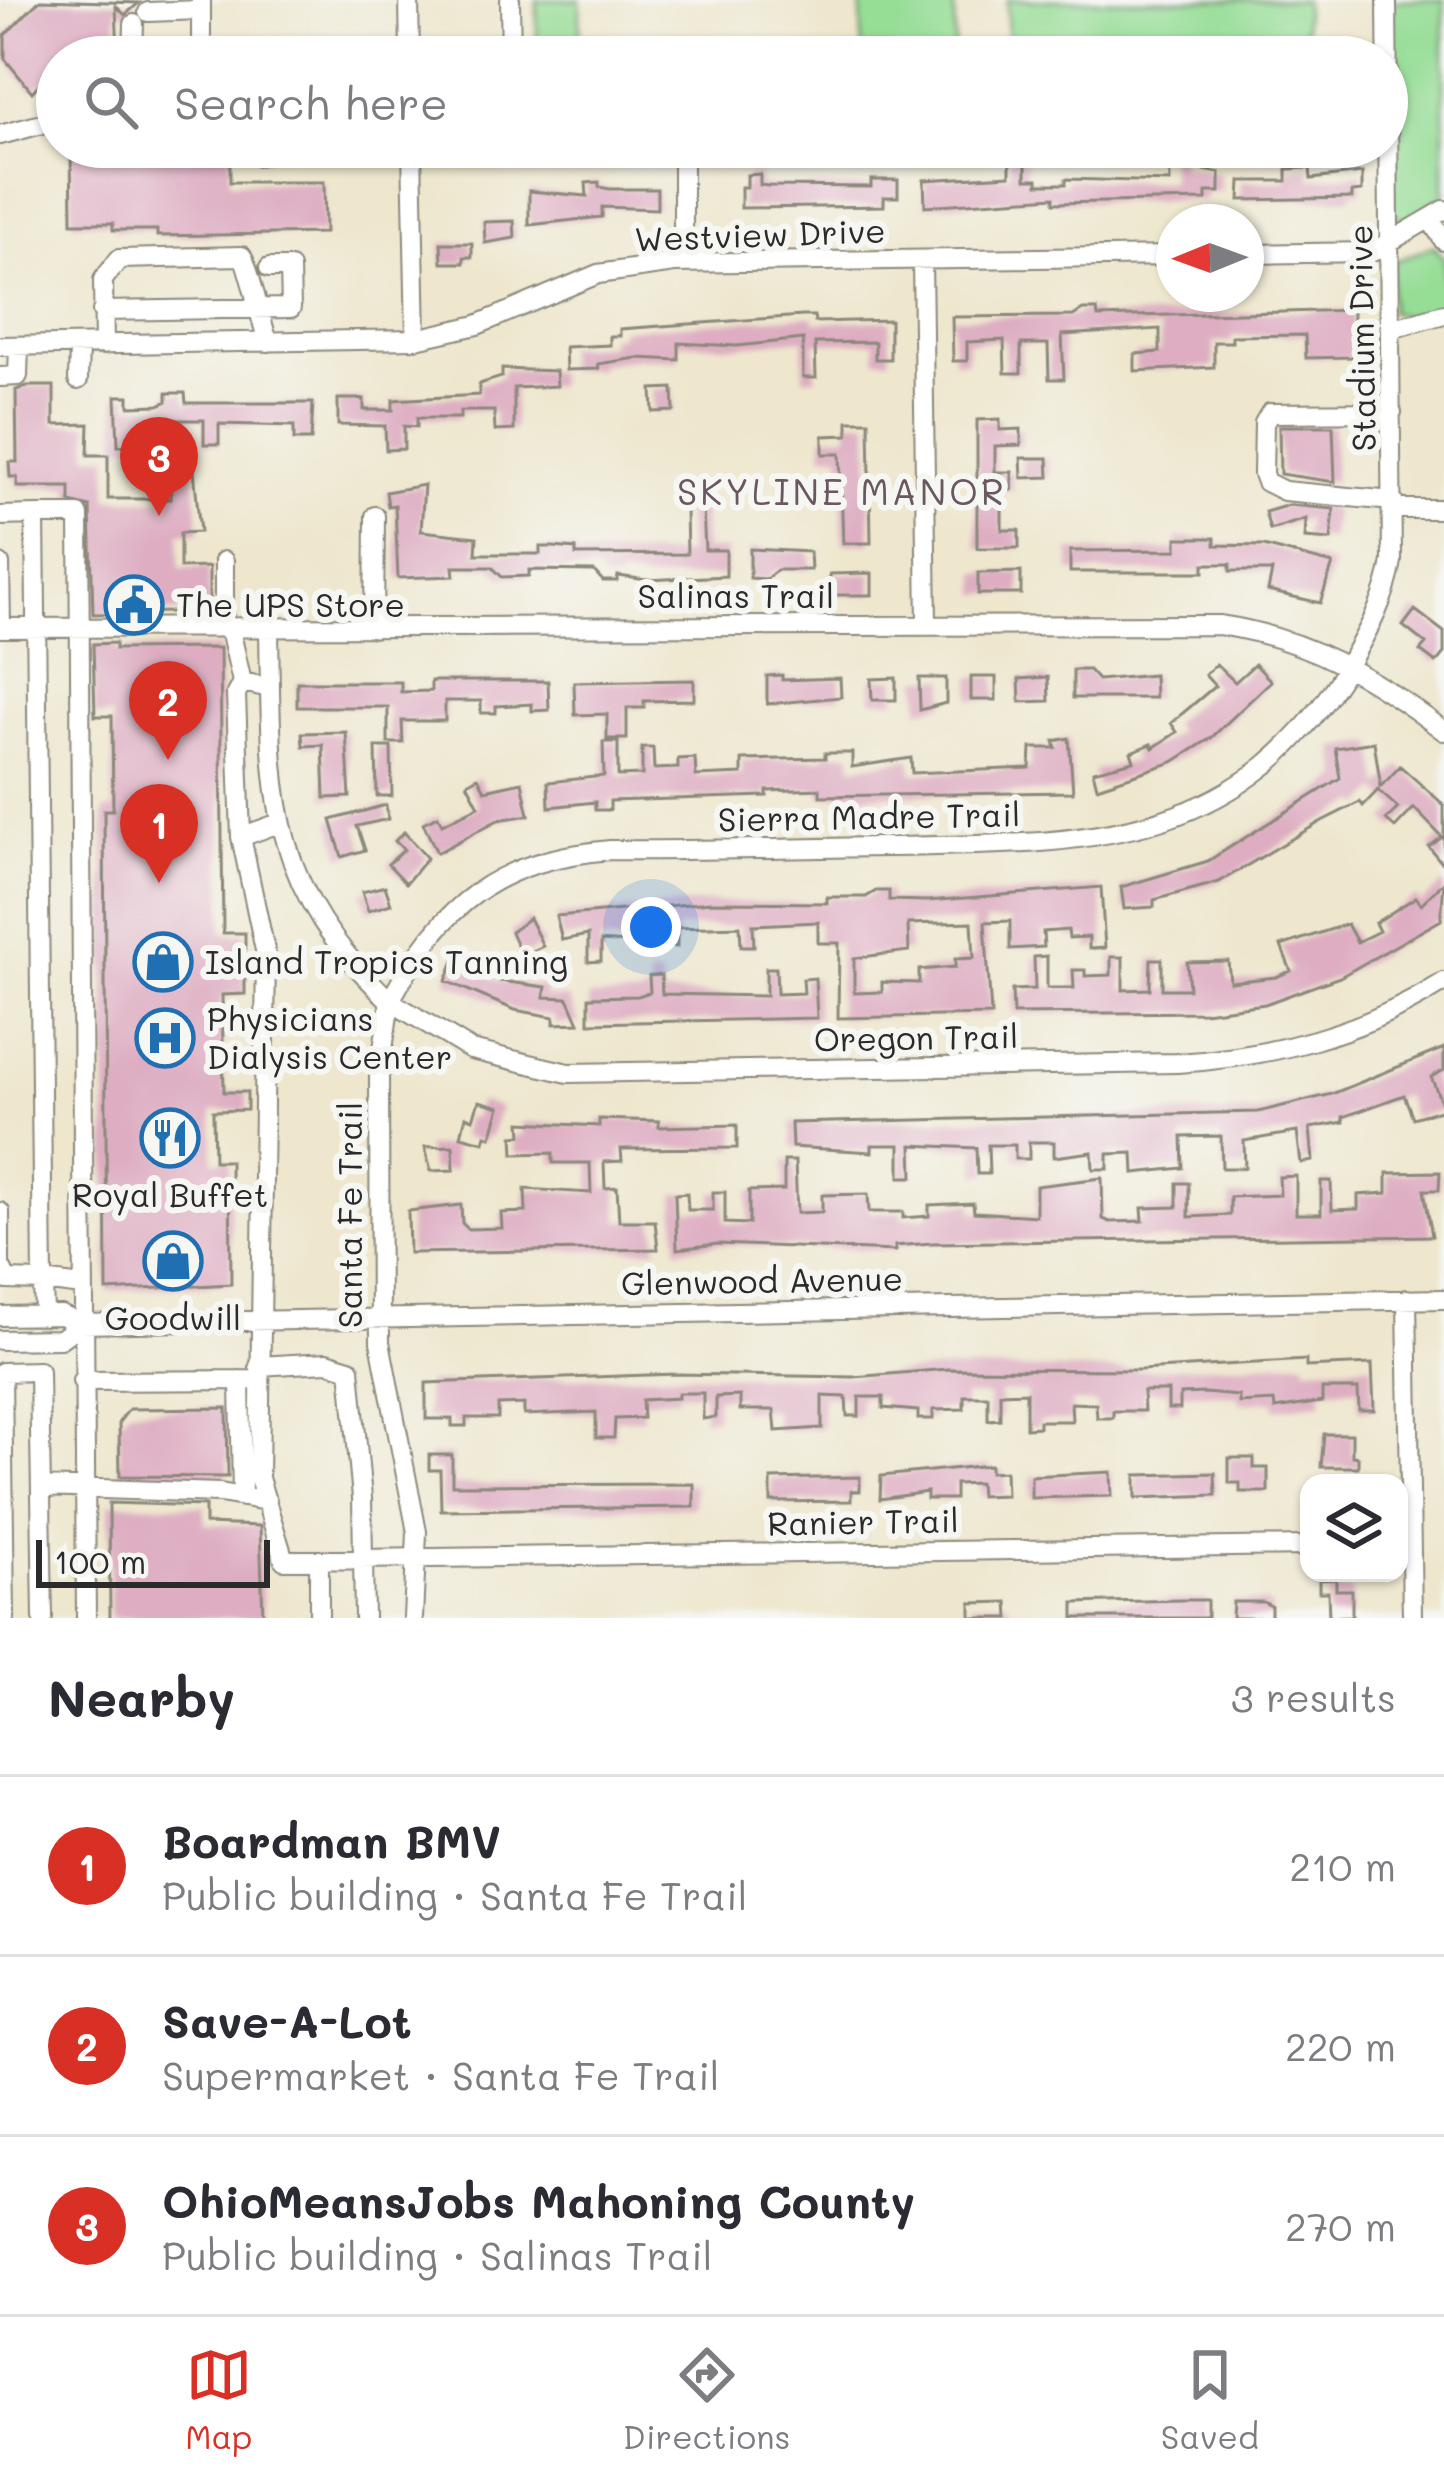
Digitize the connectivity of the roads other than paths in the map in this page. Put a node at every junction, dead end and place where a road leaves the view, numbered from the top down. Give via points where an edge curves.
1 (409, 0) edge
2 (510, 0) edge
3 (1388, 0) edge
4 (201, 5) edge
5 (137, 36) edge
6 (201, 36) edge
7 (410, 36) edge
8 (511, 36) edge
9 (1388, 36) edge
10 (36, 126) edge
11 (0, 135) edge
12 (412, 168) edge
13 (683, 168) edge
14 (1390, 168) edge
15 (1437, 215) edge
16 (1391, 239) junction
17 (1444, 241) edge
18 (1264, 254) edge
19 (1156, 256) edge
20 (922, 260) junction
21 (683, 263) junction
22 (269, 268) dead end
23 (256, 308) junction
24 (102, 310) junction
25 (1444, 314) edge
26 (1390, 329) junction
27 (416, 339) junction
28 (268, 342) junction
29 (79, 345) junction
30 (104, 345) junction
31 (10, 346) edge
32 (0, 377) edge
33 (78, 380) dead end
34 (1392, 412) junction
35 (1393, 505) junction
36 (1444, 509) edge
37 (35, 515) junction
38 (0, 516) edge
39 (375, 516) dead end
40 (224, 561) dead end
41 (0, 564) edge
42 (927, 624) junction
43 (1, 628) edge
44 (374, 628) junction
45 (227, 629) junction
46 (269, 629) junction
47 (38, 630) junction
48 (81, 630) junction
49 (1348, 665) junction
50 (242, 682) junction
51 (270, 688) junction
52 (1444, 731) edge
53 (279, 823) junction
54 (242, 837) junction
55 (1444, 982) edge
56 (390, 1001) junction
57 (0, 1212) edge
58 (44, 1280) junction
59 (82, 1286) junction
60 (1407, 1299) junction
61 (1444, 1299) edge
62 (0, 1316) edge
63 (44, 1316) junction
64 (381, 1318) junction
65 (259, 1320) junction
66 (81, 1324) junction
67 (0, 1340) edge
68 (34, 1340) junction
69 (37, 1371) junction
70 (81, 1375) junction
71 (252, 1375) junction
72 (1406, 1474) edge
73 (41, 1487) junction
74 (84, 1487) junction
75 (242, 1497) junction
76 (267, 1501) junction
77 (1300, 1546) edge
78 (418, 1560) junction
79 (363, 1561) junction
80 (319, 1562) junction
81 (1408, 1576) edge
82 (5, 1618) edge
83 (43, 1618) edge
84 (86, 1618) edge
85 (319, 1618) edge
86 (364, 1618) edge
87 (413, 1618) edge
88 (1412, 1618) edge

1 - 7 street
2 - 8 street
3 - 9 street, Stadium Drive
4 - 5 street via 141,18
4 - 6 street
10 - 11 street
12 - 27 street
13 - 21 street
14 - 16 street, Stadium Drive
15 - 16 street
15 - 17 street
16 - 18 street via 1372,252
16 - 26 street, Stadium Drive
19 - 20 street, Westview Drive
20 - 21 street, Westview Drive
20 - 42 street
21 - 27 street, Westview Drive via 598,274 477,325
22 - 23 street via 290,268 291,308
23 - 24 street
23 - 24 street via 249,265 220,253 119,259 103,280
23 - 28 street
24 - 30 street
25 - 26 street
26 - 34 street, Stadium Drive
27 - 28 street, Westview Drive
28 - 30 street, Westview Drive
29 - 30 street, Westview Drive
29 - 31 street, Westview Drive
29 - 33 street
31 - 32 street via 18,376
34 - 35 street, Stadium Drive
34 - 35 street via 1270,413 1263,475 1273,488
35 - 36 street
35 - 49 street, Stadium Drive via 1389,580
37 - 38 street
37 - 47 street
37 - 48 street via 80,515
39 - 44 street
40 - 45 street
41 - 43 street
42 - 44 street, Salinas Trail
42 - 49 street, Salinas Trail via 1219,625 1291,640
43 - 47 street, Salinas Trail
44 - 46 street, Salinas Trail
45 - 46 street, Salinas Trail
45 - 48 street, Salinas Trail
45 - 50 street
46 - 51 street
47 - 48 street, Salinas Trail
47 - 58 street
48 - 59 street
49 - 52 street, Salinas Trail
49 - 56 street, Sierra Madre Trail via 1268,761 1156,824 1059,843 610,850 553,858 499,877 454,908 419,948
50 - 51 street
50 - 54 street
51 - 53 street
53 - 54 street
53 - 56 street via 327,933
54 - 65 street via 266,955
55 - 56 street, Oregon Trail via 1375,1020 1273,1052 1084,1065 568,1073 471,1050
56 - 64 street, Santa Fe Trail via 379,1077
57 - 58 street via 7,1280
58 - 59 street
58 - 63 street
59 - 66 street
60 - 61 street, Glenwood Avenue
60 - 64 street, Glenwood Avenue
60 - 72 street
62 - 63 street, Glenwood Avenue
63 - 66 street, Glenwood Avenue
64 - 65 street, Glenwood Avenue
64 - 78 street, Santa Fe Trail
65 - 66 street, Glenwood Avenue
65 - 71 street
66 - 68 street, Glenwood Avenue via 60,1339
66 - 70 street
67 - 68 street, Glenwood Avenue
68 - 69 street
69 - 70 street
69 - 73 street
69 - 82 street via 2,1372
70 - 71 street
70 - 74 street
71 - 75 street
71 - 76 street
71 - 79 street via 327,1362 350,1369
73 - 74 street
73 - 83 street
74 - 75 street
74 - 84 street
75 - 76 street
76 - 80 street via 280,1557
77 - 78 street, Ranier Trail
78 - 79 street, Ranier Trail
78 - 87 street, Santa Fe Trail
79 - 80 street, Ranier Trail
79 - 86 street
80 - 85 street
81 - 88 street

